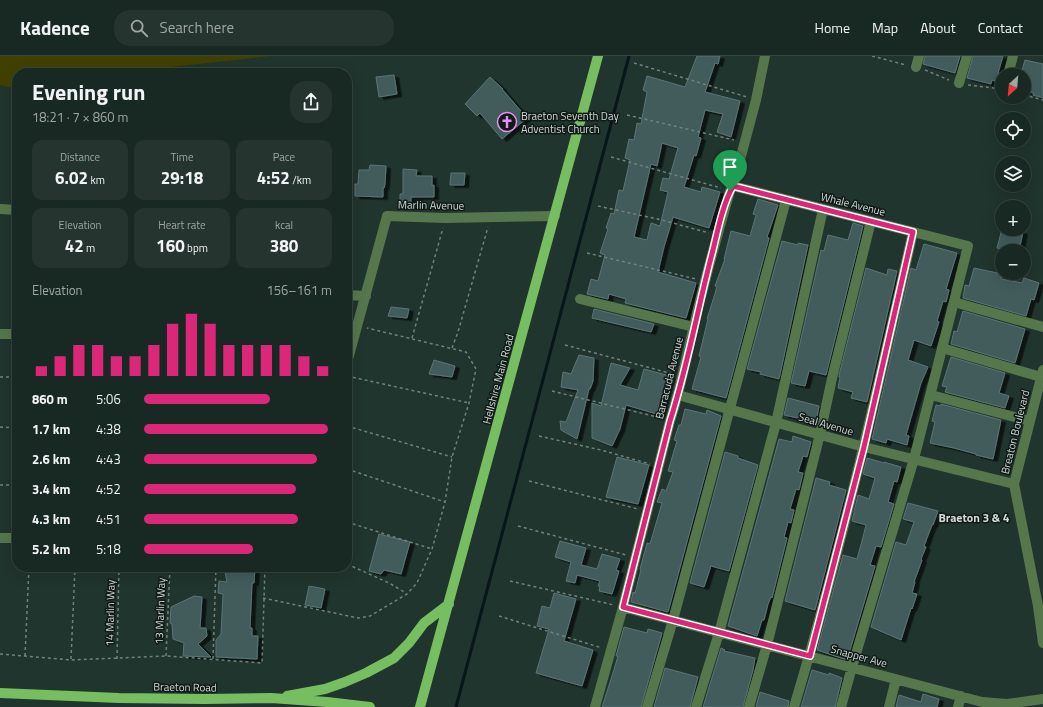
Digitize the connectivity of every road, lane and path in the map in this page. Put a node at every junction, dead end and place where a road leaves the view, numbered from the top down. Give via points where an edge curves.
1 (598, 56) edge
2 (765, 56) edge
3 (872, 56) edge
4 (919, 56) edge
5 (967, 56) edge
6 (1013, 56) edge
7 (634, 63) dead end
8 (916, 67) junction
9 (1010, 68) edge
10 (959, 84) junction
11 (995, 88) edge
12 (1031, 97) edge
13 (756, 100) junction
14 (1043, 100) edge
15 (627, 115) dead end
16 (744, 143) junction
17 (611, 157) dead end
18 (731, 188) junction
19 (786, 200) junction
20 (598, 206) dead end
21 (0, 209) edge
22 (12, 210) edge
23 (823, 210) junction
24 (555, 216) junction
25 (445, 218) junction
26 (491, 218) junction
27 (871, 221) junction
28 (913, 232) junction
29 (717, 235) junction
30 (587, 253) dead end
31 (705, 281) junction
32 (352, 295) edge
33 (366, 296) junction
34 (580, 299) dead end
35 (954, 302) junction
36 (358, 326) junction
37 (694, 326) junction
38 (1043, 327) edge
39 (0, 334) edge
40 (12, 334) edge
41 (412, 338) junction
42 (565, 345) dead end
43 (352, 346) edge
44 (452, 348) junction
45 (942, 348) junction
46 (1042, 373) edge
47 (683, 376) junction
48 (0, 377) edge
49 (352, 377) edge
50 (12, 378) edge
51 (552, 391) dead end
52 (678, 395) junction
53 (931, 395) junction
54 (469, 403) junction
55 (729, 410) junction
56 (670, 421) junction
57 (1030, 421) junction
58 (776, 423) junction
59 (0, 427) edge
60 (352, 427) edge
61 (12, 428) edge
62 (820, 434) junction
63 (539, 436) dead end
64 (864, 447) junction
65 (452, 457) junction
66 (914, 460) junction
67 (659, 466) junction
68 (352, 471) edge
69 (529, 481) dead end
70 (1014, 484) junction
71 (0, 485) edge
72 (12, 485) edge
73 (445, 502) junction
74 (647, 512) junction
75 (352, 524) edge
76 (518, 526) dead end
77 (0, 538) edge
78 (12, 538) edge
79 (432, 549) junction
80 (635, 558) junction
81 (352, 566) edge
82 (29, 572) edge
83 (75, 572) edge
84 (119, 572) edge
85 (170, 572) edge
86 (216, 572) edge
87 (265, 572) edge
88 (510, 581) dead end
89 (407, 594) junction
90 (263, 598) junction
91 (449, 604) junction
92 (1040, 605) edge
93 (623, 607) junction
94 (499, 616) dead end
95 (673, 620) junction
96 (719, 633) junction
97 (1043, 642) edge
98 (767, 645) junction
99 (610, 650) junction
100 (0, 654) edge
101 (25, 656) junction
102 (166, 656) junction
103 (810, 656) junction
104 (117, 659) junction
105 (213, 659) junction
106 (71, 660) junction
107 (852, 666) junction
108 (896, 678) junction
109 (0, 693) edge
110 (961, 696) junction
111 (271, 698) junction
112 (1043, 699) edge
113 (250, 703) edge
114 (286, 703) edge
115 (365, 707) edge
116 (420, 707) edge
117 (595, 707) edge
118 (647, 707) edge
119 (696, 707) edge
120 (749, 707) edge
121 (794, 707) edge
122 (841, 707) edge
123 (888, 707) edge
124 (958, 707) edge

1 - 24 main road, Hellshire Main Road
2 - 13 street, Barracuda Avenue
3 - 8 path
4 - 8 street
5 - 10 street
6 - 9 street
7 - 13 path
8 - 10 path
10 - 11 path
12 - 14 path
13 - 16 street, Barracuda Avenue
15 - 16 path
16 - 18 street, Barracuda Avenue
17 - 18 path
18 - 19 street, Whale Avenue
18 - 29 street, Barracuda Avenue
19 - 23 street, Whale Avenue
19 - 55 street
20 - 29 path
21 - 22 street
23 - 27 street, Whale Avenue
23 - 58 street
24 - 26 street, Marlin Avenue
24 - 91 main road, Hellshire Main Road
25 - 26 street, Marlin Avenue
25 - 33 street, Marlin Avenue via 387,216
25 - 41 path
26 - 44 path
27 - 28 street, Whale Avenue
27 - 62 street
28 - 35 street, Whale Avenue via 968,246
28 - 64 street
29 - 31 street, Barracuda Avenue
30 - 31 path
31 - 37 street, Barracuda Avenue
32 - 33 street
33 - 36 street, Marlin Avenue
34 - 37 street
35 - 38 street
35 - 45 street
36 - 41 path
36 - 43 street, Marlin Avenue
37 - 47 street, Barracuda Avenue
39 - 40 street
41 - 44 path
42 - 47 path
44 - 54 path via 466,352 476,369
45 - 46 street
45 - 53 street
46 - 57 street, Breaton Boulevard
47 - 52 street, Barracuda Avenue
48 - 50 path
49 - 54 path
51 - 56 path
52 - 55 street, Seal Avenue
52 - 56 street, Barracuda Avenue
53 - 57 street
53 - 66 street
54 - 65 path
55 - 58 street, Seal Avenue
55 - 95 street
56 - 67 street, Barracuda Avenue
57 - 70 street, Breaton Boulevard
58 - 62 street, Seal Avenue
58 - 96 street
59 - 61 path
60 - 65 path
62 - 64 street, Seal Avenue
62 - 98 street
63 - 67 path
64 - 66 street, Seal Avenue
64 - 103 street
65 - 73 path
66 - 70 street, Seal Avenue
66 - 107 street
67 - 74 street, Barracuda Avenue
68 - 73 path
69 - 74 path
70 - 92 street, Breaton Boulevard
71 - 72 path
73 - 79 path
74 - 80 street, Barracuda Avenue
75 - 79 path
76 - 80 path
77 - 78 street
79 - 89 path via 417,583
80 - 93 street, Barracuda Avenue
81 - 89 path
82 - 101 path
83 - 106 path
84 - 104 path, 14 Marlin Way
85 - 102 path, 13 Marlin Way
86 - 105 path
87 - 90 path
88 - 93 path
89 - 90 path via 370,616 358,618
90 - 105 path via 262,662
91 - 111 main road via 424,623 394,658 366,673 325,689
91 - 116 main road, Hellshire Main Road
92 - 97 street, Breaton Boulevard
93 - 95 street, Snapper Ave
93 - 99 street, Barracuda Avenue
94 - 99 path
95 - 96 street, Snapper Ave
95 - 118 street
96 - 98 street, Snapper Ave
96 - 119 street
98 - 103 street, Snapper Ave
98 - 120 street
99 - 117 street, Barracuda Avenue
100 - 101 path
101 - 106 path
102 - 104 path
102 - 105 path
103 - 107 street, Snapper Ave
103 - 121 street
104 - 106 path
107 - 108 street, Snapper Ave
107 - 122 street
108 - 110 street, Snapper Ave
108 - 123 street
109 - 113 main road, Braeton Road via 204,699
110 - 112 street, Snapper Ave via 982,702 1007,704
110 - 124 street
111 - 113 main road, Braeton Road
111 - 114 main road, Braeton Road
114 - 115 main road, Braeton Road

